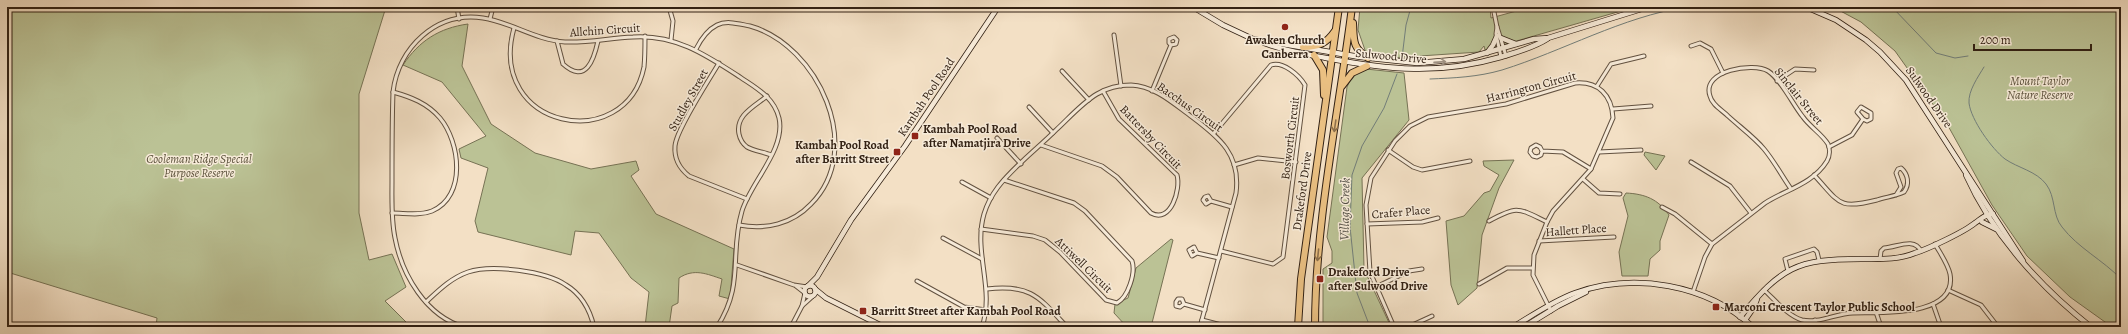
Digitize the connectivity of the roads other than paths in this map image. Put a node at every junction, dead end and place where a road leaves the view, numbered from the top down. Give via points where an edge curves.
1 (457, 7) edge
2 (493, 7) edge
3 (669, 7) edge
4 (998, 7) edge
5 (1193, 7) edge
6 (1339, 7) edge
7 (1494, 7) edge
8 (1648, 7) edge
9 (1806, 7) edge
10 (1352, 9) edge
11 (459, 18) junction
12 (490, 20) junction
13 (514, 28) junction
14 (1336, 28) junction
15 (1114, 35) dead end
16 (645, 36) junction
17 (1499, 37) junction
18 (1548, 38) junction
19 (1253, 39) junction
20 (671, 40) junction
21 (557, 41) junction
22 (598, 41) junction
23 (1518, 44) junction
24 (1171, 45) dead end
25 (1691, 46) dead end
26 (1303, 47) junction
27 (696, 49) junction
28 (1502, 49) junction
29 (1314, 55) junction
30 (1484, 55) junction
31 (1332, 56) junction
32 (1503, 56) junction
33 (1644, 56) dead end
34 (1345, 58) junction
35 (1368, 58) junction
36 (719, 63) junction
37 (1367, 66) junction
38 (1814, 70) dead end
39 (1062, 71) dead end
40 (1723, 73) junction
41 (1777, 81) junction
42 (1121, 86) junction
43 (1597, 86) junction
44 (1341, 88) junction
45 (1152, 90) junction
46 (1103, 91) junction
47 (392, 92) junction
48 (767, 96) junction
49 (1089, 100) junction
50 (1651, 106) dead end
51 (1029, 107) dead end
52 (1325, 108) junction
53 (1612, 108) junction
54 (1863, 118) junction
55 (1053, 133) junction
56 (1214, 133) junction
57 (997, 138) dead end
58 (1041, 145) junction
59 (1829, 147) junction
60 (1388, 150) junction
61 (1641, 150) dead end
62 (1542, 151) junction
63 (1599, 152) junction
64 (771, 155) junction
65 (1470, 161) dead end
66 (1296, 162) junction
67 (1691, 162) dead end
68 (1021, 164) junction
69 (1234, 165) junction
70 (1591, 169) junction
71 (1814, 175) junction
72 (1583, 179) junction
73 (1004, 180) junction
74 (962, 182) dead end
75 (1791, 189) junction
76 (1620, 194) dead end
77 (1896, 195) junction
78 (991, 198) junction
79 (746, 199) junction
80 (1211, 201) dead end
81 (1232, 207) junction
82 (1662, 207) dead end
83 (1751, 213) junction
84 (392, 214) junction
85 (1990, 215) junction
86 (1438, 218) dead end
87 (1489, 221) dead end
88 (1547, 222) junction
89 (1982, 222) junction
90 (1975, 223) junction
91 (1367, 224) junction
92 (739, 225) junction
93 (981, 229) junction
94 (2000, 232) junction
95 (1614, 237) dead end
96 (944, 238) dead end
97 (1539, 241) junction
98 (1712, 244) junction
99 (1935, 244) junction
100 (1221, 250) junction
101 (1921, 252) junction
102 (1198, 253) dead end
103 (1218, 258) junction
104 (982, 259) junction
105 (1880, 259) junction
106 (1819, 260) junction
107 (2023, 261) junction
108 (737, 265) junction
109 (1532, 268) junction
110 (1422, 269) dead end
111 (1788, 271) junction
112 (817, 277) junction
113 (917, 281) dead end
114 (1479, 284) dead end
115 (794, 285) junction
116 (807, 286) junction
117 (1376, 287) junction
118 (815, 289) junction
119 (986, 289) junction
120 (1764, 290) junction
121 (1948, 290) junction
122 (1693, 292) junction
123 (805, 293) junction
124 (812, 296) junction
125 (826, 298) junction
126 (1757, 299) junction
127 (426, 302) junction
128 (1184, 304) dead end
129 (1933, 304) junction
130 (802, 306) junction
131 (1549, 308) junction
132 (986, 310) junction
133 (1205, 310) junction
134 (1876, 312) junction
135 (1432, 316) dead end
136 (1740, 317) junction
137 (1202, 320) junction
138 (1524, 320) junction
139 (1745, 320) junction
140 (1815, 320) junction
141 (1526, 326) edge
142 (464, 327) edge
143 (594, 327) edge
144 (717, 327) edge
145 (791, 327) edge
146 (884, 327) edge
147 (982, 327) edge
148 (1067, 327) edge
149 (1200, 327) edge
150 (1230, 327) edge
151 (1298, 327) edge
152 (1314, 327) edge
153 (1394, 327) edge
154 (1408, 327) edge
155 (1513, 327) edge
156 (1753, 327) edge
157 (1817, 327) edge
158 (1882, 327) edge
159 (1941, 327) edge
160 (1998, 327) edge
161 (2091, 327) edge

1 - 11 street
2 - 12 street
3 - 20 street via 673,21
4 - 112 main road, Kambah Pool Road via 905,146 851,220
5 - 19 main road, Sulwood Drive
6 - 14 highway, Drakeford Drive
7 - 17 street
8 - 18 main road, Sulwood Drive
9 - 85 main road, Sulwood Drive via 1851,29 1894,65 1923,104
10 - 34 highway, Drakeford Drive
10 - 35 highway via 1354,44
11 - 12 street, Allchin Circuit via 475,17
11 - 47 street, Allchin Circuit via 433,27 408,49 396,74
12 - 13 street, Allchin Circuit
13 - 16 street via 510,66 516,83 531,103 540,110 568,121 597,118 615,109 628,98 638,84 644,67
13 - 21 street, Allchin Circuit
14 - 26 highway via 1323,44
14 - 31 highway, Drakeford Drive
15 - 42 street
16 - 20 street, Allchin Circuit
16 - 22 street, Allchin Circuit
17 - 23 main road
17 - 28 street
17 - 30 main road
18 - 23 main road, Sulwood Drive
18 - 32 main road, Sulwood Drive via 1532,47
19 - 26 main road, Sulwood Drive
19 - 29 main road, Sulwood Drive via 1275,47
20 - 27 street, Allchin Circuit
21 - 22 street, Allchin Circuit
21 - 22 street via 563,64 570,70 578,71 592,64
23 - 28 main road, Sulwood Drive
24 - 45 street
25 - 40 street via 1700,43 1710,47
26 - 31 main road, Sulwood Drive
27 - 36 street, Allchin Circuit
27 - 92 street via 706,33 721,23 742,24 764,32 786,45 805,63 817,80 830,107 833,159 830,173 816,200 801,213 782,223 760,227
28 - 30 main road, Sulwood Drive
28 - 32 street
29 - 31 main road, Sulwood Drive
29 - 52 highway via 1324,72
35 -> 30 main road, Sulwood Drive via 1425,63
31 - 34 main road, Sulwood Drive
31 - 52 highway, Drakeford Drive
32 - 37 main road, Sulwood Drive via 1464,66 1432,70
33 - 43 street via 1611,64
34 - 35 main road, Sulwood Drive
34 - 37 main road, Sulwood Drive
34 - 44 highway, Drakeford Drive
36 - 48 street, Allchin Circuit
36 - 79 street, Studley Street via 679,132 675,146 676,157 682,170 689,176
37 - 44 highway via 1352,73
38 - 41 street via 1795,69
39 - 49 street
40 - 41 street, Sinclair Street via 1760,68 1769,72
40 - 75 street via 1710,84 1709,94 1712,101 1763,147
41 - 59 street, Sinclair Street via 1803,118
42 - 45 street, Bacchus Circuit via 1137,86
42 - 46 street, Bacchus Circuit
43 - 53 street via 1607,95
43 - 60 street, Harrington Circuit via 1575,83 1506,104 1428,117 1410,126
44 -> 152 highway, Drakeford Drive via 1320,234
45 - 56 street, Bacchus Circuit
46 - 49 street, Bacchus Circuit
46 - 58 street, Battersby Circuit via 1119,119 1177,175 1178,182 1172,206 1166,214 1157,216 1151,213 1117,177 1102,166
47 - 84 street, Allchin Circuit
47 - 84 street via 418,100 439,117 454,143 457,160 451,192 441,205 425,213
48 - 64 street, Allchin Circuit via 777,112 780,128 777,144
48 - 64 street via 744,114 738,129 744,145
49 - 55 street, Bacchus Circuit
50 - 53 street
51 - 55 street
52 - 151 highway, Drakeford Drive
53 - 63 street via 1611,123
54 - 54 street via 1869,121 1872,116 1862,107 1857,112
54 - 59 street via 1852,135
55 - 58 street, Bacchus Circuit
56 - 66 street, Bosworth Circuit via 1267,68 1275,64 1283,65 1305,85
56 - 69 street, Bacchus Circuit via 1226,147
57 - 68 street
58 - 68 street, Bacchus Circuit
59 - 71 street via 1827,161
60 - 65 street via 1413,168 1422,170
60 - 91 street, Harrington Circuit via 1368,187
61 - 63 street
62 - 62 street via 1536,145 1530,150 1532,156 1537,157
62 - 70 street via 1563,152
63 - 70 street
64 - 79 street, Allchin Circuit
66 - 69 street via 1258,158
66 - 100 street, Bosworth Circuit via 1284,253 1280,261 1269,263
67 - 83 street via 1730,186
68 - 73 street, Bacchus Circuit
69 - 81 street, Bacchus Circuit via 1236,188
70 - 72 street
71 - 75 street
71 - 77 street via 1846,205 1858,205
72 - 76 street via 1599,193
72 - 88 street via 1553,210
73 - 78 street, Bacchus Circuit
73 - 93 street, Attiwell Circuit via 1066,200 1085,211 1132,261 1133,269 1127,293 1119,302 1106,300 1060,252 1041,238
74 - 78 street
75 - 83 street via 1772,198
77 - 77 street via 1904,192 1908,183 1901,168 1896,173 1901,187
78 - 93 street, Bacchus Circuit
79 - 92 street, Allchin Circuit
80 - 81 street
81 - 100 street, Bacchus Circuit
82 - 98 street via 1676,214
83 - 98 street
84 - 127 street, Allchin Circuit via 394,238 400,258 409,278
85 - 89 main road
85 - 90 main road
85 - 94 main road, Sulwood Drive
85 - 107 main road, Sulwood Drive
86 - 91 street, Crafer Place via 1422,222
87 - 88 street via 1509,210 1517,209
88 - 97 street
89 - 90 main road
89 - 94 main road via 1992,225
90 - 99 main road
91 - 117 street, Harrington Circuit via 1368,263
92 - 108 street, Allchin Circuit
93 - 104 street, Bacchus Circuit
94 - 107 main road, Sulwood Drive
95 - 97 street, Hallett Place
96 - 104 street
97 - 109 street
98 - 122 street
99 - 101 main road
99 - 121 street via 1950,272
100 - 103 street, Bacchus Circuit
101 - 105 main road
101 - 105 street via 1918,245 1912,243 1884,248
102 - 103 street
103 - 133 street, Bacchus Circuit
104 - 119 street, Bacchus Circuit
105 - 106 main road
106 - 111 main road via 1803,263
106 - 111 street via 1814,249 1800,253 1785,259
107 - 161 main road, Sulwood Drive via 2050,290
108 - 115 street
108 - 144 street, Allchin Circuit via 730,304
109 - 114 street via 1508,268
109 - 131 street via 1535,282
110 - 117 street
111 - 120 main road
112 - 116 main road, Kambah Pool Road
112 - 118 main road, Kambah Pool Road
113 - 132 street via 964,307
115 - 116 street
115 - 123 street
116 - 118 main road
116 - 123 main road
117 - 153 street, Harrington Circuit
118 - 124 main road
118 - 125 main road
119 - 132 street, Bacchus Circuit
119 - 148 street via 1009,287 1031,293 1046,304
120 - 126 main road
120 - 140 street via 1797,318
121 - 129 street via 1940,301
121 - 160 street via 1981,305
122 - 131 main road via 1640,283 1612,285 1575,293
122 - 136 main road
123 - 124 main road
123 - 130 street
124 - 125 main road
124 - 130 street
125 - 146 main road
126 - 136 main road
126 - 139 main road
127 - 142 street, Allchin Circuit via 443,318
127 - 143 street via 452,281 467,273 501,268 551,278 567,285 586,306
128 - 133 street
129 - 134 street via 1905,311
129 - 159 street
130 - 145 street
131 - 138 main road
131 - 141 main road
132 - 147 street, Bacchus Circuit
133 - 137 street, Bacchus Circuit
134 - 140 street via 1841,314
134 - 158 street
135 - 154 street
136 - 139 main road
137 - 149 street, Bacchus Circuit
137 - 150 street
138 - 141 street
138 - 155 main road
139 - 156 main road
140 - 157 street

